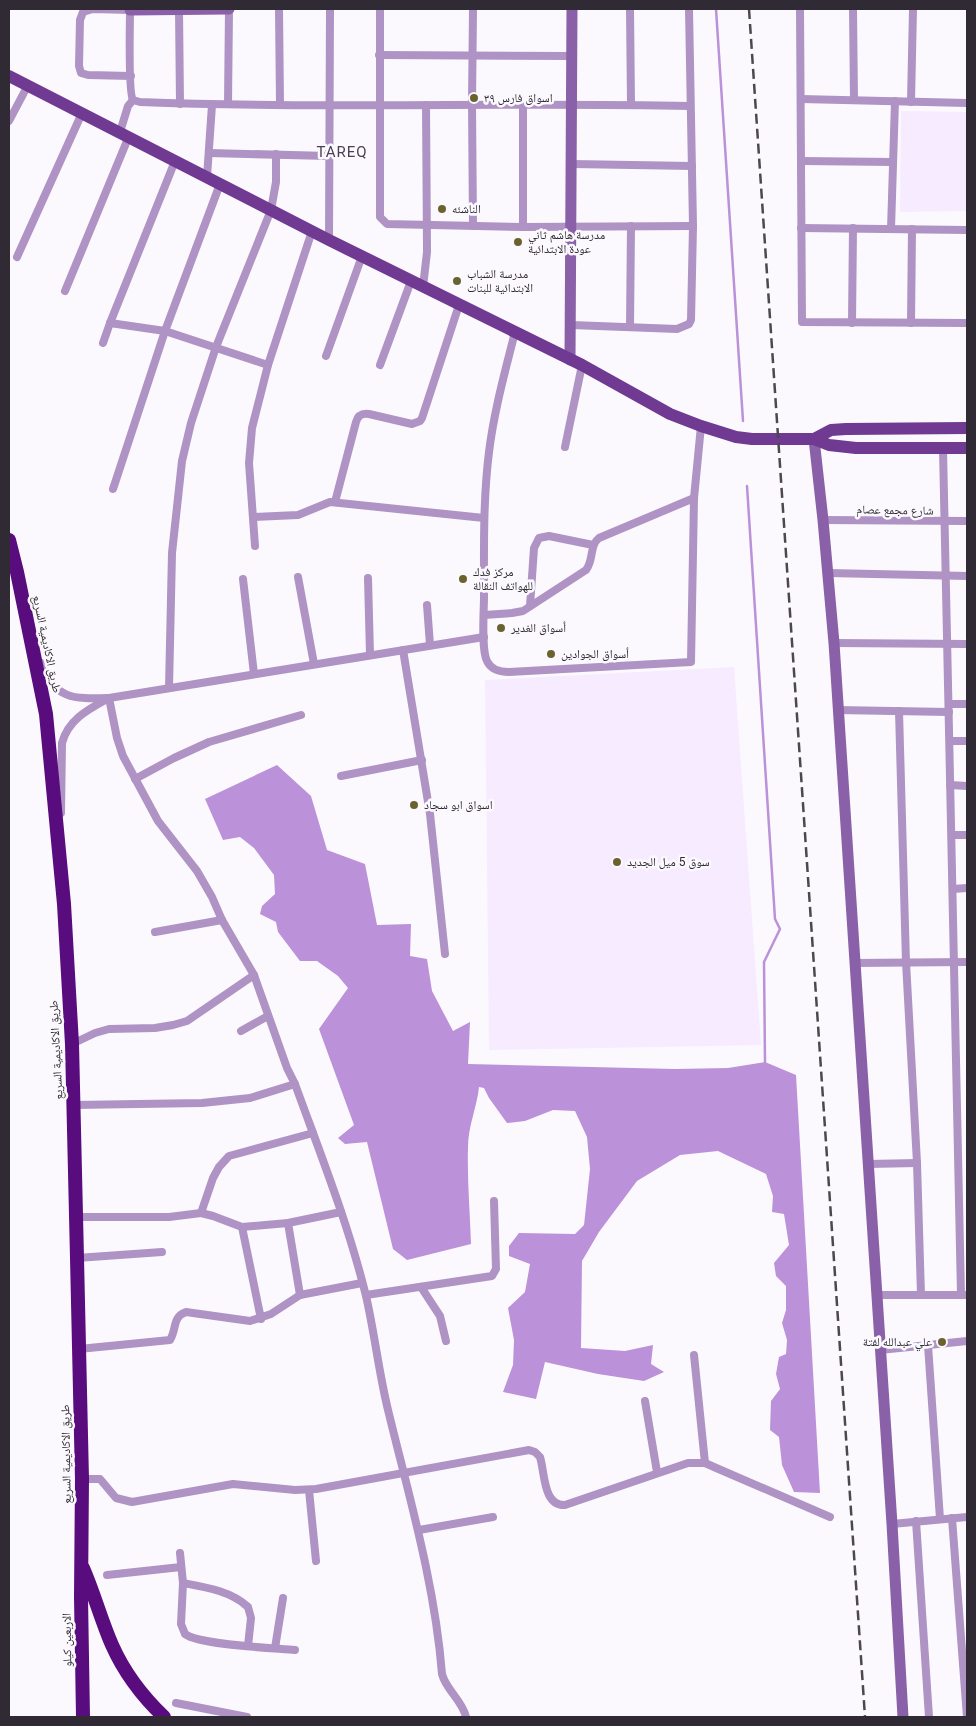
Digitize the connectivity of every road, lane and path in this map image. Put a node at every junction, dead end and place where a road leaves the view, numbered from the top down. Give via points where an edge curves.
1 (179, 9) edge
2 (229, 9) edge
3 (279, 9) edge
4 (330, 9) edge
5 (380, 9) edge
6 (473, 9) edge
7 (572, 9) edge
8 (630, 9) edge
9 (689, 9) edge
10 (800, 9) edge
11 (853, 9) edge
12 (914, 9) edge
13 (130, 10) junction
14 (380, 55) junction
15 (473, 55) junction
16 (572, 56) junction
17 (9, 76) edge
18 (131, 76) junction
19 (28, 85) junction
20 (801, 99) junction
21 (133, 100) junction
22 (854, 100) junction
23 (895, 101) junction
24 (911, 102) junction
25 (967, 103) edge
26 (180, 104) junction
27 (228, 104) junction
28 (379, 104) junction
29 (472, 104) junction
30 (212, 105) junction
31 (280, 105) junction
32 (330, 105) junction
33 (426, 105) junction
34 (523, 105) junction
35 (572, 105) junction
36 (631, 105) junction
37 (690, 106) junction
38 (82, 113) junction
39 (9, 121) edge
40 (125, 134) junction
41 (209, 153) junction
42 (276, 154) junction
43 (329, 156) junction
44 (175, 161) junction
45 (801, 161) junction
46 (893, 162) junction
47 (572, 164) junction
48 (692, 166) junction
49 (207, 177) junction
50 (220, 184) junction
51 (270, 210) junction
52 (426, 225) junction
53 (473, 226) junction
54 (631, 226) junction
55 (693, 226) junction
56 (523, 227) junction
57 (572, 227) junction
58 (801, 228) junction
59 (853, 228) junction
60 (891, 229) junction
61 (912, 229) junction
62 (967, 230) edge
63 (312, 231) junction
64 (329, 240) junction
65 (362, 256) junction
66 (17, 258) dead end
67 (411, 281) junction
68 (423, 287) junction
69 (65, 291) dead end
70 (459, 305) junction
71 (110, 323) junction
72 (852, 323) junction
73 (911, 323) junction
74 (967, 323) edge
75 (571, 325) junction
76 (630, 327) junction
77 (165, 331) junction
78 (515, 332) junction
79 (103, 343) dead end
80 (216, 347) junction
81 (326, 356) dead end
82 (576, 362) junction
83 (268, 365) junction
84 (380, 365) dead end
85 (701, 426) junction
86 (967, 428) edge
87 (814, 439) junction
88 (565, 448) dead end
89 (967, 448) edge
90 (943, 449) junction
91 (113, 489) dead end
92 (694, 498) junction
93 (335, 502) junction
94 (253, 517) junction
95 (484, 518) junction
96 (823, 520) junction
97 (945, 521) junction
98 (967, 521) edge
99 (9, 540) edge
100 (593, 545) junction
101 (255, 546) dead end
102 (828, 574) junction
103 (946, 575) junction
104 (967, 576) edge
105 (298, 577) dead end
106 (368, 578) dead end
107 (243, 579) dead end
108 (427, 605) dead end
109 (530, 606) junction
110 (484, 616) junction
111 (29, 626) junction
112 (484, 636) junction
113 (834, 643) junction
114 (947, 643) junction
115 (967, 644) edge
116 (430, 646) junction
117 (403, 650) junction
118 (370, 655) junction
119 (314, 664) junction
120 (254, 674) junction
121 (169, 688) junction
122 (109, 698) junction
123 (967, 704) edge
124 (949, 708) junction
125 (837, 710) junction
126 (899, 711) junction
127 (301, 715) dead end
128 (950, 741) junction
129 (967, 741) edge
130 (422, 760) junction
131 (341, 776) dead end
132 (135, 779) junction
133 (950, 785) junction
134 (967, 786) edge
135 (952, 835) junction
136 (967, 835) edge
137 (60, 846) junction
138 (967, 888) edge
139 (953, 889) junction
140 (222, 920) junction
141 (155, 932) dead end
142 (445, 954) dead end
143 (906, 962) junction
144 (954, 962) junction
145 (967, 962) edge
146 (854, 963) junction
147 (254, 975) junction
148 (268, 1016) junction
149 (241, 1031) dead end
150 (72, 1044) junction
151 (295, 1084) junction
152 (74, 1105) junction
153 (958, 1125) junction
154 (967, 1125) edge
155 (312, 1133) junction
156 (917, 1163) junction
157 (868, 1164) junction
158 (494, 1201) dead end
159 (341, 1212) junction
160 (201, 1214) junction
161 (76, 1217) junction
162 (288, 1223) junction
163 (242, 1228) junction
164 (162, 1252) dead end
165 (77, 1258) junction
166 (362, 1283) junction
167 (421, 1287) junction
168 (300, 1295) junction
169 (366, 1295) junction
170 (921, 1295) junction
171 (964, 1295) edge
172 (877, 1296) junction
173 (261, 1319) junction
174 (967, 1341) edge
175 (446, 1342) dead end
176 (928, 1345) junction
177 (79, 1350) junction
178 (880, 1350) junction
179 (694, 1355) dead end
180 (646, 1400) dead end
181 (705, 1463) junction
182 (657, 1472) junction
183 (404, 1473) junction
184 (82, 1479) junction
185 (309, 1490) junction
186 (493, 1517) dead end
187 (830, 1517) dead end
188 (967, 1517) edge
189 (952, 1518) junction
190 (940, 1519) junction
191 (916, 1522) junction
192 (892, 1524) junction
193 (419, 1530) junction
194 (180, 1553) dead end
195 (316, 1562) dead end
196 (81, 1563) junction
197 (181, 1567) junction
198 (106, 1575) dead end
199 (184, 1583) junction
200 (283, 1598) dead end
201 (248, 1646) junction
202 (275, 1648) junction
203 (295, 1650) dead end
204 (176, 1703) dead end
205 (83, 1717) edge
206 (164, 1717) edge
207 (247, 1717) edge
208 (466, 1717) edge
209 (902, 1717) edge
210 (929, 1717) edge
211 (967, 1717) edge

1 - 2 street
1 - 13 street
1 - 26 street
2 - 27 street
3 - 31 street
4 - 32 street
5 - 14 street
6 - 15 street
7 - 16 street
8 - 36 street
9 - 37 street
10 - 20 street
11 - 22 street
12 - 24 street
13 - 18 street
13 - 18 street via 93,9 84,12 80,20 79,66 84,75
14 - 15 street
14 - 28 street
15 - 16 street
15 - 29 street
16 - 35 street
17 - 19 main road
18 - 21 street
19 - 38 main road
19 - 39 street
20 - 22 street
20 - 45 street
21 - 26 street
21 - 40 street via 128,106
22 - 23 street
23 - 24 street
23 - 46 street
24 - 25 street
26 - 30 street
27 - 30 street
27 - 31 street
28 - 32 street
28 - 33 street
28 - 52 street via 380,217 391,225
29 - 33 street
29 - 34 street
29 - 53 street
30 - 41 street
31 - 32 street
32 - 43 street
33 - 52 street
34 - 35 street
34 - 56 street
35 - 36 street
35 - 47 street
36 - 37 street
37 - 48 street
38 - 40 main road
38 - 66 street
40 - 44 main road
40 - 69 street
41 - 42 street
41 - 49 street
42 - 43 street
42 - 51 street via 276,182
43 - 64 street
44 - 49 main road
44 - 71 street
45 - 46 street
45 - 58 street
46 - 60 street
47 - 48 street
47 - 57 street
48 - 55 street
49 - 50 main road
50 - 51 main road
50 - 77 street
51 - 63 main road
51 - 80 street
52 - 53 street
52 - 68 street via 427,261
53 - 56 street
54 - 55 street
54 - 57 street
54 - 76 street
55 - 76 street via 692,312 689,324 676,329
56 - 57 street
57 - 75 street
58 - 59 street
58 - 72 street via 802,322
59 - 60 street
59 - 72 street
60 - 61 street
61 - 62 street
61 - 73 street
63 - 64 main road
63 - 83 street
64 - 65 main road
65 - 67 main road
65 - 81 street
67 - 68 main road
67 - 84 street
68 - 70 main road
70 - 78 main road
70 - 93 street via 422,418 412,424 366,413 359,416
71 - 77 street
71 - 79 street
72 - 73 street
73 - 74 street
75 - 76 street
75 - 82 street
77 - 80 street
77 - 91 street
78 - 82 main road
78 - 95 street via 493,423
80 - 83 street
80 - 121 street via 182,461 172,553
82 - 85 main road via 670,414
82 - 88 street
83 - 94 street via 250,441
85 - 87 main road via 752,439
85 - 92 street
86 - 87 main road via 831,430
87 - 90 main road via 829,445 856,448
87 - 96 street
89 - 90 main road
90 - 97 street
92 - 100 street via 600,538
92 - 112 street via 691,662 500,672 487,662
93 - 94 street via 298,514
93 - 95 street
94 - 101 street
95 - 110 street
96 - 97 street, شارع مجمع عصام
96 - 102 street
97 - 98 street, شارع مجمع عصام
97 - 103 street
99 - 111 highway, طريق الاكاديمية السريع
100 - 109 street via 591,564 586,570
100 - 109 street via 548,536 539,538 534,548
102 - 103 street
102 - 113 street
103 - 104 street
103 - 114 street
105 - 119 street
106 - 118 street
107 - 120 street
108 - 116 street
109 - 110 street via 518,613
110 - 112 street
111 - 122 street via 45,674 59,692 75,698
111 - 137 highway, طريق الاكاديمية السريع via 46,714
112 - 116 street
113 - 114 street
113 - 125 street
114 - 115 street
114 - 124 street
116 - 117 street
117 - 118 street
117 - 130 street
118 - 119 street
119 - 120 street
120 - 121 street
121 - 122 street
122 - 132 street via 117,738
122 - 137 street via 74,720 64,735
123 - 124 street
124 - 126 street
124 - 128 street
125 - 126 street
125 - 146 street
126 - 143 street
127 - 132 street via 209,742
128 - 129 street
128 - 133 street
130 - 131 street
130 - 142 street
132 - 140 street via 158,821 197,871
133 - 134 street
133 - 135 street
135 - 136 street
135 - 139 street
137 - 150 highway, طريق الاكاديمية السريع
138 - 139 street
139 - 144 street
140 - 141 street
140 - 147 street
143 - 144 street
143 - 146 street
143 - 156 street
144 - 145 street
144 - 153 street
146 - 157 street
147 - 148 street
147 - 150 street via 187,1021 155,1028 109,1029
148 - 149 street
148 - 151 street
150 - 152 highway, طريق الاكاديمية السريع
151 - 152 street via 250,1098 202,1103
151 - 155 street
152 - 161 highway, طريق الاكاديمية السريع
153 - 154 street
153 - 171 street
155 - 159 street
155 - 160 street via 228,1156 213,1178
156 - 157 street
156 - 170 street
157 - 172 street
158 - 167 street via 496,1269 493,1275
159 - 162 street
159 - 166 street
160 - 161 street
160 - 163 street
161 - 165 highway, طريق الاكاديمية السريع
162 - 163 street
162 - 168 street
163 - 173 street
164 - 165 street
165 - 177 highway, طريق الاكاديمية السريع
166 - 168 street
166 - 169 street
167 - 169 street
167 - 175 street via 440,1316
168 - 173 street
169 - 183 street via 388,1412
170 - 171 street
170 - 172 street
172 - 178 street
173 - 177 street via 239,1320 186,1312 177,1318 170,1340
174 - 176 street
176 - 178 street
176 - 190 street
177 - 184 highway, طريق الاكاديمية السريع
178 - 192 street
179 - 181 street
180 - 182 street
181 - 182 street via 688,1463
181 - 187 street
182 - 183 street via 561,1505 550,1498 540,1457 532,1451
183 - 185 street
183 - 193 street
184 - 185 street via 100,1479 116,1498 132,1502 233,1484
184 - 196 highway, طريق الاكاديمية السريع
185 - 195 street
186 - 193 street
188 - 189 street
189 - 190 street
189 - 211 street
190 - 191 street
191 - 192 street
191 - 210 street
192 - 209 street
193 - 208 street via 434,1602 442,1674
194 - 197 street
196 - 205 highway, الاربعين كيلو
196 - 206 highway via 119,1659 136,1685
197 - 198 street
197 - 199 street
199 - 201 street via 224,1593 248,1607 251,1618
199 - 201 street via 180,1624 185,1634 195,1639
200 - 202 street
201 - 202 street
202 - 203 street
204 - 207 street

